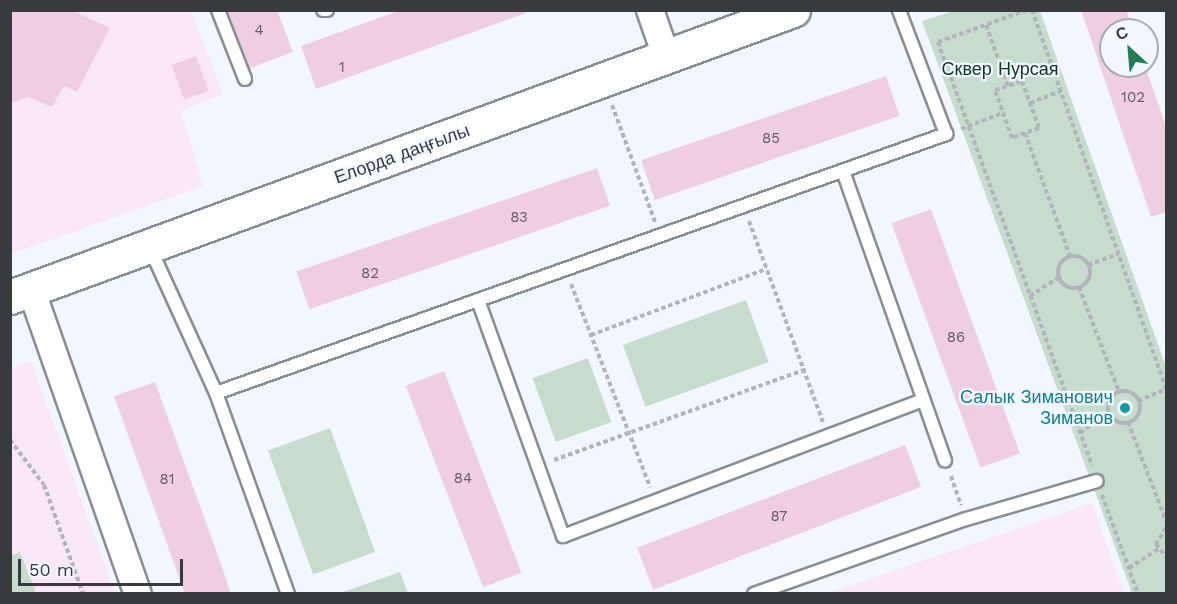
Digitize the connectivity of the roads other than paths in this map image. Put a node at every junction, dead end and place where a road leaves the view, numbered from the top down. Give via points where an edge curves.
1 (218, 10) edge
2 (650, 10) edge
3 (899, 10) edge
4 (777, 13) edge
5 (666, 56) junction
6 (245, 80) dead end
7 (843, 171) junction
8 (150, 247) junction
9 (21, 293) edge
10 (478, 300) junction
11 (216, 393) junction
12 (923, 400) junction
13 (945, 461) road end
14 (1097, 481) road end
15 (138, 594) edge
16 (288, 594) edge
17 (754, 594) edge

1 - 6 lane
2 - 5 street
3 - 7 lane via 946,135
4 - 5 street, Елорда даңғылы
5 - 8 street, Елорда даңғылы
7 - 10 lane
7 - 12 lane
8 - 9 street, Елорда даңғылы
8 - 11 lane
9 - 15 street
10 - 11 lane
10 - 12 lane via 563,536
11 - 16 lane
12 - 13 lane
14 - 17 lane via 966,519

